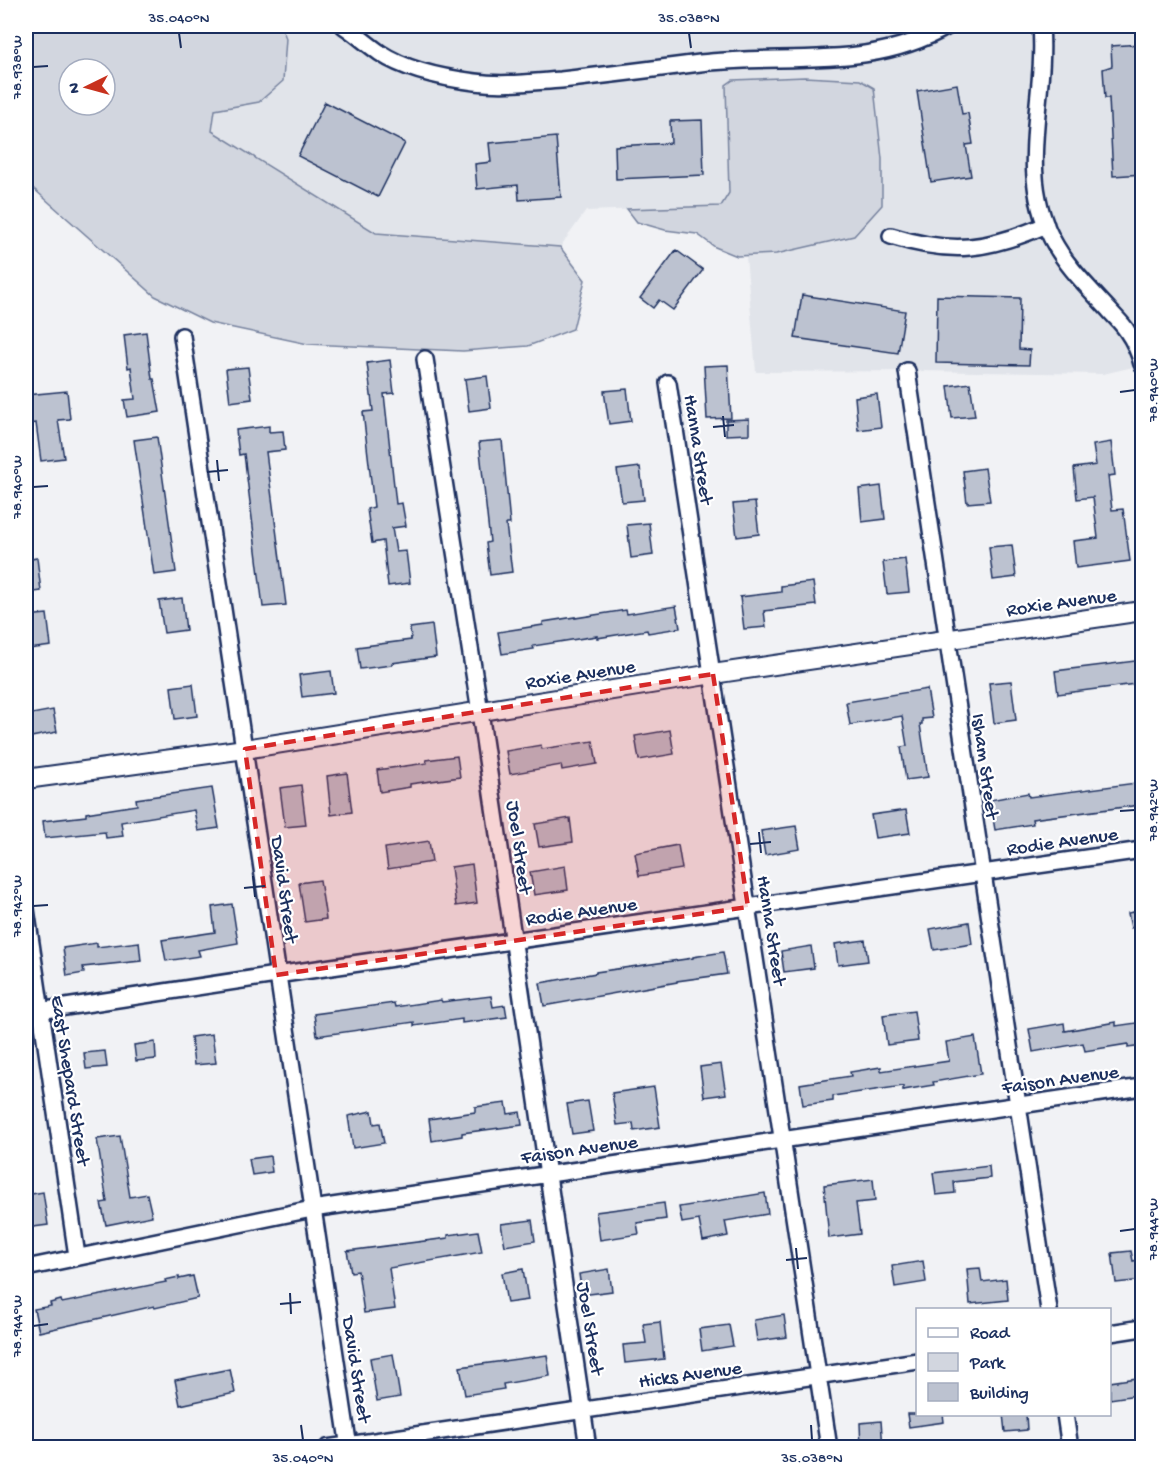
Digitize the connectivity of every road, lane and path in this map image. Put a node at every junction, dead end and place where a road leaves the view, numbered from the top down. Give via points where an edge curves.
1 (344, 26) edge
2 (948, 26) edge
3 (1041, 26) edge
4 (1046, 225) junction
5 (891, 236) dead end
6 (182, 336) dead end
7 (425, 359) dead end
8 (1143, 364) edge
9 (907, 371) dead end
10 (668, 383) dead end
11 (1143, 611) edge
12 (947, 640) junction
13 (713, 674) junction
14 (480, 712) junction
15 (245, 749) junction
16 (26, 779) edge
17 (1143, 850) edge
18 (982, 873) junction
19 (748, 907) junction
20 (26, 909) edge
21 (513, 940) junction
22 (276, 975) junction
23 (33, 1012) edge
24 (1143, 1087) edge
25 (1017, 1105) junction
26 (784, 1139) junction
27 (547, 1174) junction
28 (312, 1209) junction
29 (77, 1256) junction
30 (26, 1268) edge
31 (1049, 1308) edge
32 (1143, 1328) edge
33 (1111, 1333) edge
34 (916, 1361) edge
35 (819, 1376) junction
36 (583, 1410) junction
37 (1065, 1416) edge
38 (349, 1446) edge
39 (327, 1448) edge
40 (588, 1448) edge
41 (829, 1448) edge
42 (1070, 1448) edge

1 - 2 street via 405,66 476,83 502,84 751,59 863,55 913,43
3 - 4 street via 1043,49 1033,157 1039,210
4 - 5 street via 991,245 966,248 926,246
4 - 8 street via 1065,262 1127,330
6 - 15 street, David Street
7 - 14 street, Joel Street
9 - 12 street, Isham Street
10 - 13 street, Hanna Street
11 - 12 street, Roxie Avenue
12 - 13 street, Roxie Avenue
12 - 18 street, Isham Street
13 - 14 street, Roxie Avenue
13 - 19 street, Hanna Street
14 - 15 street, Roxie Avenue
14 - 21 street, Joel Street
15 - 16 street, Roxie Avenue
15 - 22 street, David Street
17 - 18 street, Rodie Avenue
18 - 19 street, Rodie Avenue
18 - 25 street, Isham Street
19 - 21 street, Rodie Avenue
19 - 26 street, Hanna Street
20 - 23 street, East Shepard Street
21 - 22 street, Rodie Avenue
21 - 27 street, Joel Street
22 - 23 street, Rodie Avenue
22 - 28 street, David Street
23 - 29 street, East Shepard Street
24 - 25 street, Faison Avenue
25 - 26 street, Faison Avenue
25 - 31 street, Isham Street
26 - 27 street, Faison Avenue
26 - 35 street, Hanna Street
27 - 28 street, Faison Avenue
27 - 36 street, Joel Street
28 - 29 street, Faison Avenue
28 - 38 street, David Street
29 - 30 street, Faison Avenue
32 - 33 street
34 - 35 street, Hicks Avenue
35 - 36 street, Hicks Avenue
35 - 41 street, Hanna Street
36 - 38 street, Hicks Avenue
36 - 40 street, Joel Street
37 - 42 street
38 - 39 street, Hicks Avenue

